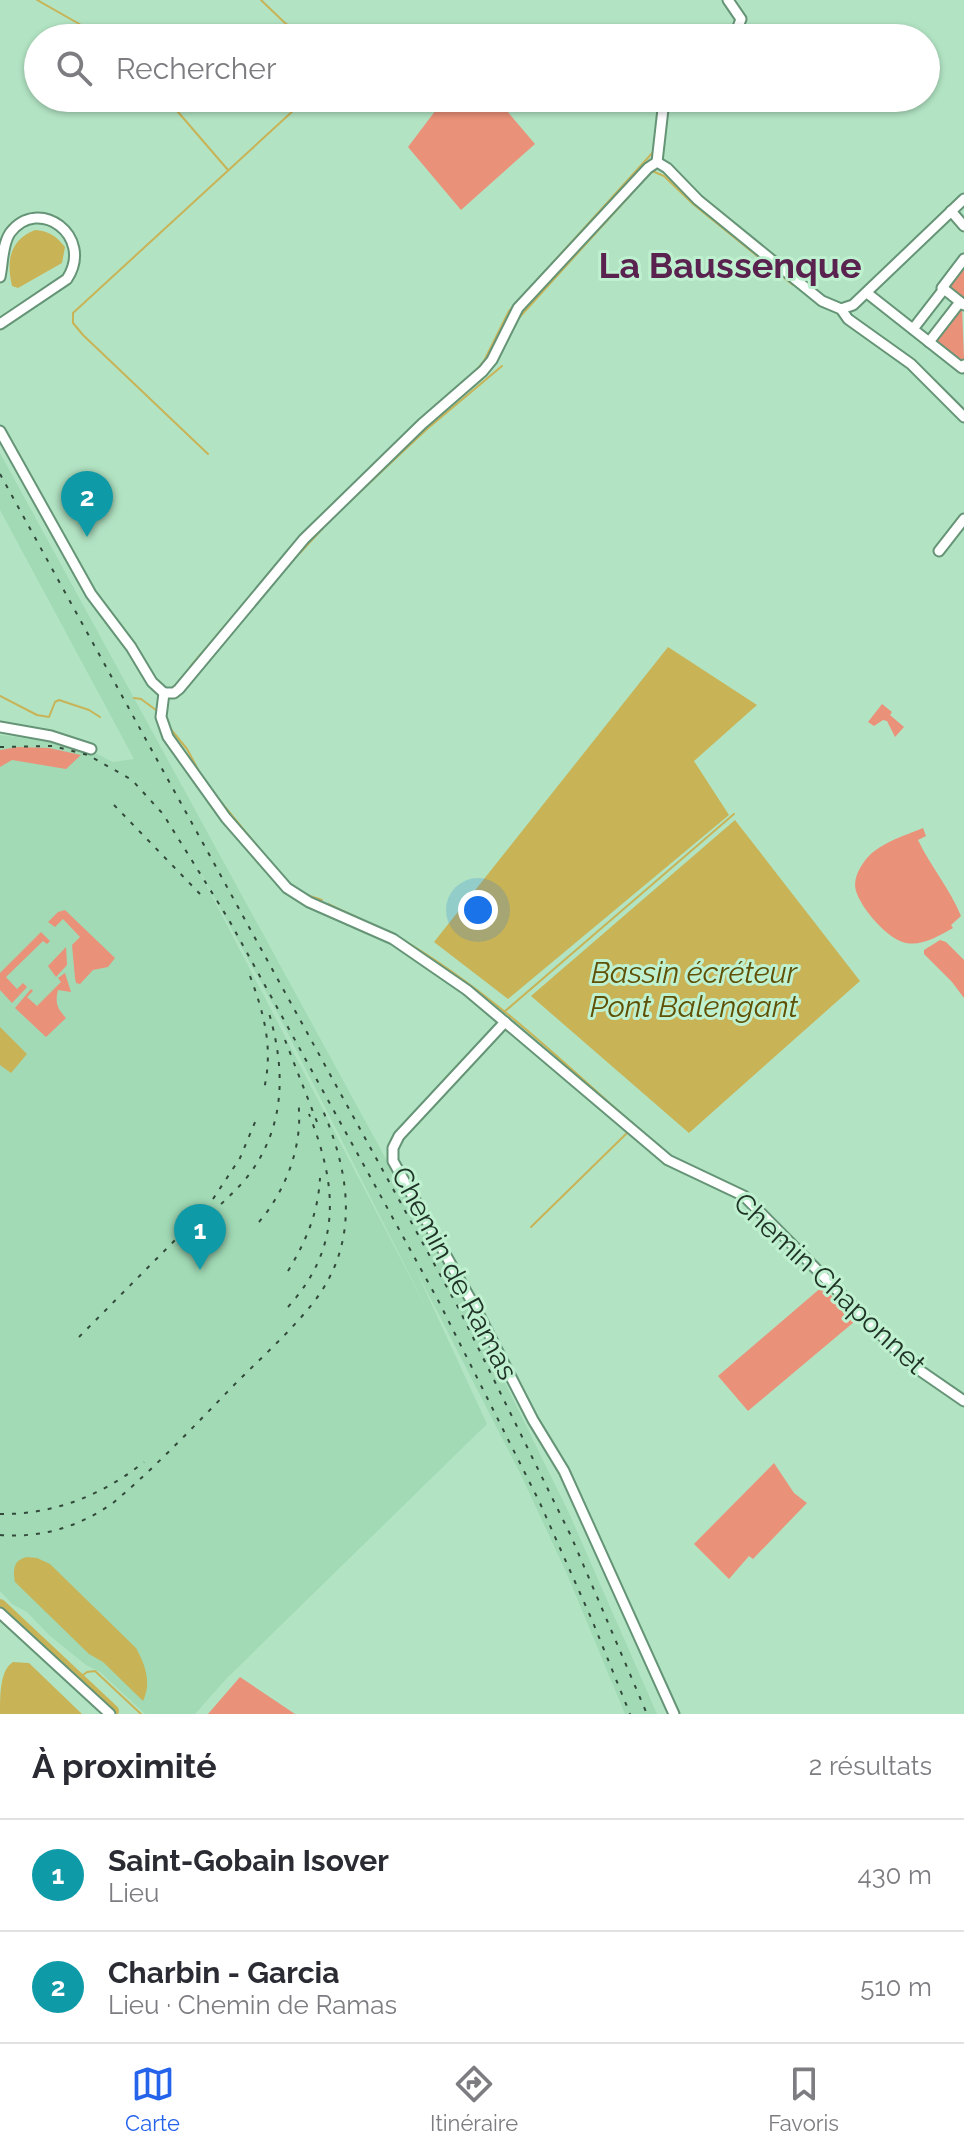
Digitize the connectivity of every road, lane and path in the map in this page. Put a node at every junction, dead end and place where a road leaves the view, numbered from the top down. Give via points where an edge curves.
1 (728, 0) edge
2 (739, 24) edge
3 (663, 112) edge
4 (657, 162) junction
5 (964, 199) edge
6 (951, 211) junction
7 (964, 226) edge
8 (2, 253) edge
9 (964, 259) edge
10 (0, 277) edge
11 (944, 289) junction
12 (867, 293) junction
13 (962, 304) edge
14 (841, 309) junction
15 (0, 324) edge
16 (913, 329) junction
17 (929, 342) junction
18 (964, 365) edge
19 (964, 417) edge
20 (0, 431) edge
21 (964, 519) edge
22 (939, 551) dead end
23 (164, 693) junction
24 (0, 727) edge
25 (91, 749) dead end
26 (505, 1022) junction
27 (964, 1401) edge
28 (0, 1613) edge
29 (110, 1714) edge
30 (674, 1714) edge

1 - 2 street
3 - 4 street
4 - 14 street via 810,292
4 - 23 street via 518,308 483,371 304,539 179,689
5 - 6 street
6 - 7 street
6 - 12 street
8 - 10 street
8 - 15 street via 10,233 38,219 61,226 76,253 67,279
9 - 11 street
11 - 13 street
11 - 16 street
12 - 14 street
12 - 16 street
13 - 17 street
14 - 19 street via 911,364
16 - 17 street
17 - 18 street
20 - 23 street via 91,594
21 - 22 street
23 - 26 street via 161,717 168,737 226,818 287,888 393,939
24 - 25 street
26 - 27 street, Chemin Chaponnet via 668,1160 744,1196 909,1363
26 - 30 street, Chemin de Ramas via 399,1136 393,1161 564,1471
28 - 29 street

